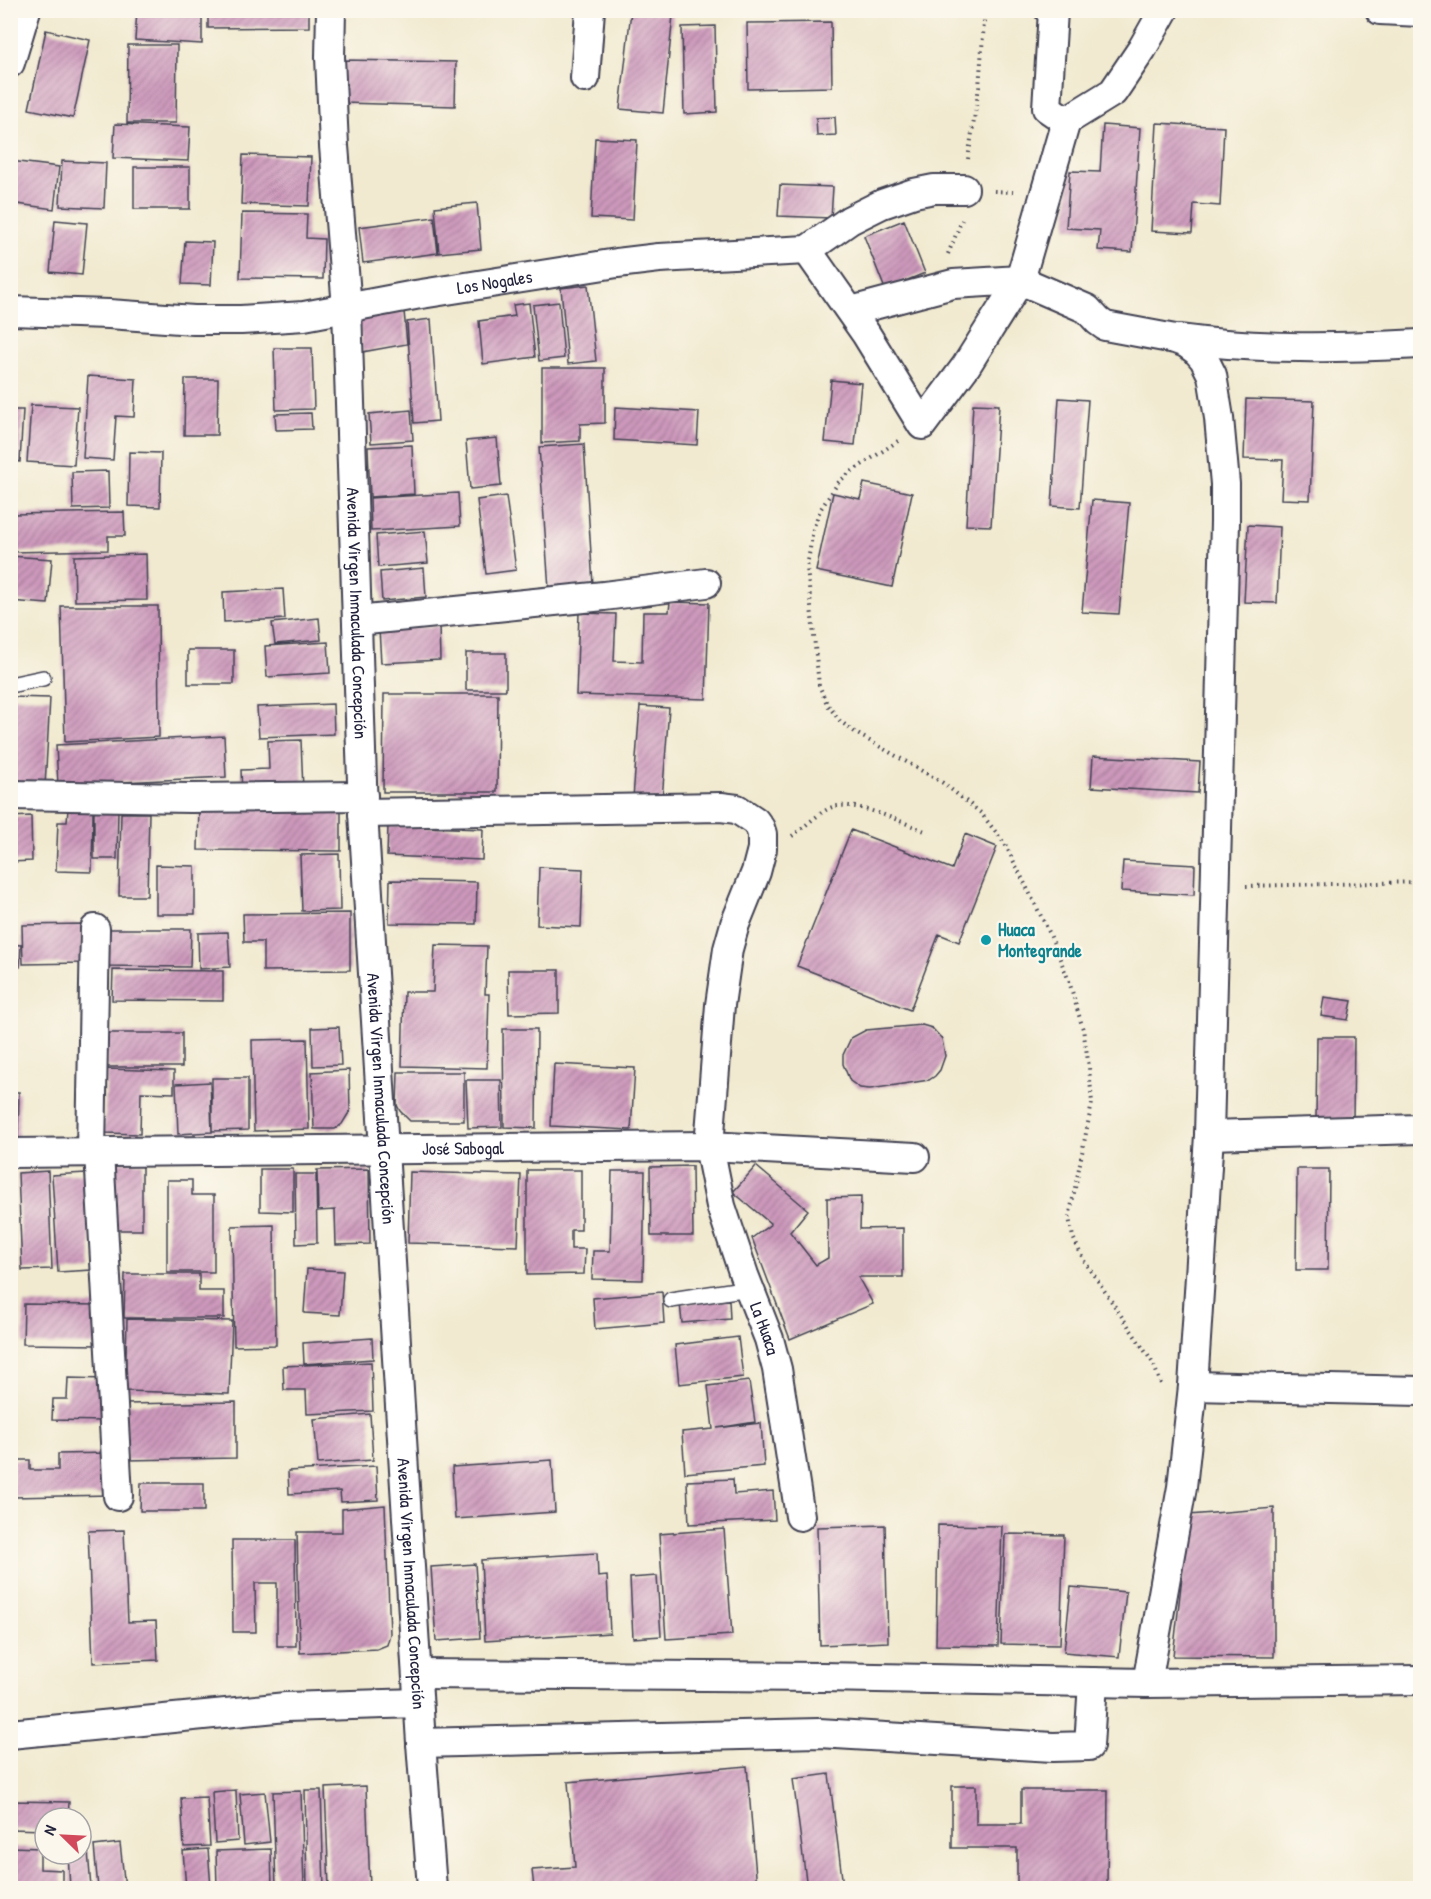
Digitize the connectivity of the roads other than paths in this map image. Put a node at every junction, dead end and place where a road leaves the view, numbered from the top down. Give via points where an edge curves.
1 (26, 10) edge
2 (331, 10) edge
3 (590, 10) edge
4 (1063, 10) edge
5 (1164, 10) edge
6 (1380, 10) edge
7 (1051, 11) edge
8 (1420, 12) edge
9 (10, 63) edge
10 (585, 78) dead end
11 (1066, 121) junction
12 (964, 189) road end
13 (807, 250) junction
14 (1020, 280) junction
15 (347, 308) junction
16 (10, 311) edge
17 (851, 312) junction
18 (1175, 339) junction
19 (1420, 344) edge
20 (706, 583) dead end
21 (357, 621) junction
22 (44, 678) dead end
23 (10, 685) edge
24 (10, 795) edge
25 (363, 804) junction
26 (95, 929) dead end
27 (1420, 1129) edge
28 (1209, 1134) junction
29 (709, 1146) junction
30 (384, 1149) junction
31 (95, 1152) junction
32 (10, 1153) edge
33 (915, 1157) dead end
34 (749, 1288) junction
35 (671, 1300) dead end
36 (1193, 1386) junction
37 (1420, 1391) edge
38 (118, 1496) dead end
39 (800, 1516) dead end
40 (417, 1674) junction
41 (1420, 1680) edge
42 (1093, 1682) junction
43 (1147, 1683) junction
44 (418, 1703) junction
45 (10, 1734) edge
46 (421, 1743) junction
47 (432, 1888) edge

1 - 9 street
2 - 15 street, Avenida Virgen Inmaculada Concepción via 334,146
3 - 10 street
4 - 7 street
5 - 11 street via 1113,92
6 - 8 street
7 - 11 street via 1047,108
11 - 14 street
12 - 13 street via 934,189 882,204 850,220
13 - 15 street, Los Nogales via 638,260
13 - 17 street
14 - 17 street via 953,284
14 - 17 street via 966,366 922,425
14 - 18 street via 1087,309 1105,326
15 - 16 street, Los Nogales via 304,316 194,320
15 - 21 street, Avenida Virgen Inmaculada Concepción
18 - 19 street via 1282,348
18 - 28 street via 1197,351 1210,369 1223,453 1225,522
20 - 21 street
21 - 25 street, Avenida Virgen Inmaculada Concepción
22 - 23 lane
24 - 25 street
25 - 29 street, La Huaca via 721,807 748,815 760,828 762,849 728,949
25 - 30 street, Avenida Virgen Inmaculada Concepción
26 - 31 street
27 - 28 street
28 - 36 street
29 - 30 street, José Sabogal
29 - 33 street, José Sabogal
29 - 34 street, La Huaca via 721,1206
30 - 31 street, José Sabogal
30 - 40 street, Avenida Virgen Inmaculada Concepción
31 - 32 street, José Sabogal
31 - 38 street
34 - 35 lane
34 - 39 street, La Huaca via 777,1370
36 - 37 street
36 - 43 street via 1182,1487
40 - 42 street
40 - 44 street, Avenida Virgen Inmaculada Concepción
41 - 43 street
42 - 43 street
42 - 46 street via 1089,1746 819,1733
44 - 45 street via 286,1707
44 - 46 street, Avenida Virgen Inmaculada Concepción
46 - 47 street, Avenida Virgen Inmaculada Concepción

